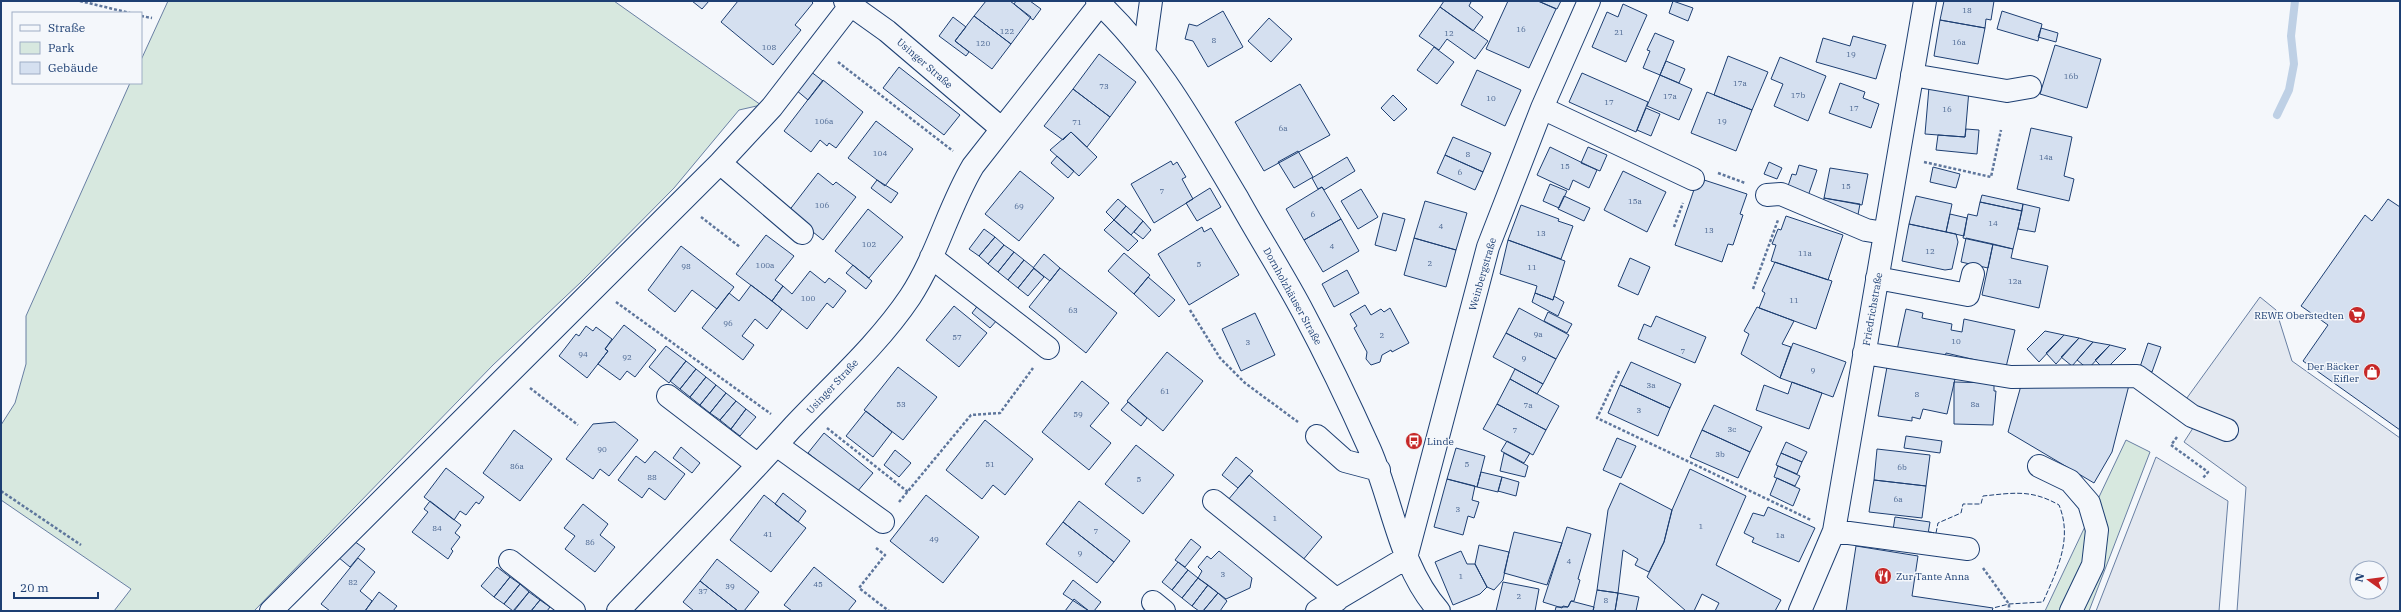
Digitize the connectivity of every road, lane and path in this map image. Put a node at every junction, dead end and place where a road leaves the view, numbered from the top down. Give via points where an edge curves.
1 (80, 1) edge
2 (1151, 1) edge
3 (1589, 1) edge
4 (1925, 1) edge
5 (1098, 3) edge
6 (847, 4) edge
7 (126, 12) edge
8 (142, 16) edge
9 (152, 18) dead end
10 (819, 47) junction
11 (1144, 52) junction
12 (1912, 75) junction
13 (2030, 87) dead end
14 (1542, 108) junction
15 (1002, 129) junction
16 (2001, 130) dead end
17 (1898, 157) junction
18 (720, 163) junction
19 (973, 166) junction
20 (1693, 178) dead end
21 (1767, 195) dead end
22 (682, 202) junction
23 (1781, 212) dead end
24 (802, 233) dead end
25 (1884, 233) junction
26 (740, 247) dead end
27 (932, 257) junction
28 (1973, 274) dead end
29 (1877, 278) junction
30 (595, 287) junction
31 (1753, 289) dead end
32 (1190, 310) dead end
33 (1048, 348) joint
34 (1864, 353) junction
35 (509, 372) junction
36 (1619, 372) dead end
37 (668, 396) dead end
38 (808, 413) junction
39 (2192, 416) junction
40 (578, 425) dead end
41 (792, 429) junction
42 (2227, 430) dead end
43 (1317, 436) joint
44 (778, 446) junction
45 (758, 465) junction
46 (2039, 466) dead end
47 (1378, 470) junction
48 (2203, 478) dead end
49 (1, 491) edge
50 (908, 492) junction
51 (1214, 501) dead end
52 (883, 522) junction
53 (1834, 531) junction
54 (81, 544) dead end
55 (1968, 549) joint
56 (1406, 558) junction
57 (510, 561) dead end
58 (1337, 600) junction
59 (271, 611) edge
60 (574, 611) edge
61 (618, 611) edge
62 (889, 611) edge
63 (1317, 611) edge
64 (1439, 611) edge
65 (1800, 611) edge
66 (2009, 611) edge
67 (2071, 611) edge

1 - 7 path
2 - 11 street
3 - 14 street, Weinbergstraße
4 - 12 street, Friedrichstraße
5 - 11 street, Dornholzhäuser Straße
5 - 15 street, Usinger Straße
6 - 10 street
6 - 15 street, Usinger Straße via 887,31
8 - 9 path
10 - 18 street via 772,107
10 - 19 path
11 - 47 street, Dornholzhäuser Straße via 1180,101 1303,312 1343,390
12 - 13 street via 2007,91
12 - 17 street, Friedrichstraße
14 - 20 street
14 - 56 street, Weinbergstraße via 1488,247
15 - 19 street, Usinger Straße
16 - 17 path via 1991,177
17 - 25 street, Friedrichstraße
18 - 22 street
18 - 24 street
19 - 27 street, Usinger Straße via 958,191
21 - 25 street via 1780,194 1866,230
22 - 26 path
22 - 30 street
23 - 31 path
25 - 29 street, Friedrichstraße
27 - 33 street
27 - 38 street, Usinger Straße via 910,296 886,329
28 - 29 street via 1968,296
29 - 34 street, Friedrichstraße
30 - 35 street
30 - 41 path
32 - 43 path via 1220,358 1245,383
33 - 50 path via 1000,413 971,416
34 - 39 street via 2011,377 2137,376
34 - 53 street, Friedrichstraße
35 - 40 path
35 - 59 street
36 - 53 path via 1597,418
37 - 45 street
38 - 41 street, Usinger Straße
38 - 50 path
39 - 42 street
39 - 48 path via 2172,445 2208,472
41 - 44 street, Usinger Straße
43 - 47 street via 1345,461
44 - 45 street, Usinger Straße
44 - 52 street
45 - 61 street, Usinger Straße
46 - 67 street via 2070,481 2089,503 2097,530 2093,565
47 - 56 street, Dornholzhäuser Straße
49 - 54 path
50 - 52 path
51 - 58 street
52 - 62 path via 868,541 885,555 859,588
53 - 55 street
53 - 65 street, Friedrichstraße
55 - 66 path via 2009,604
56 - 58 street
56 - 64 street, Dornholzhäuser Straße
57 - 60 street
58 - 63 street

